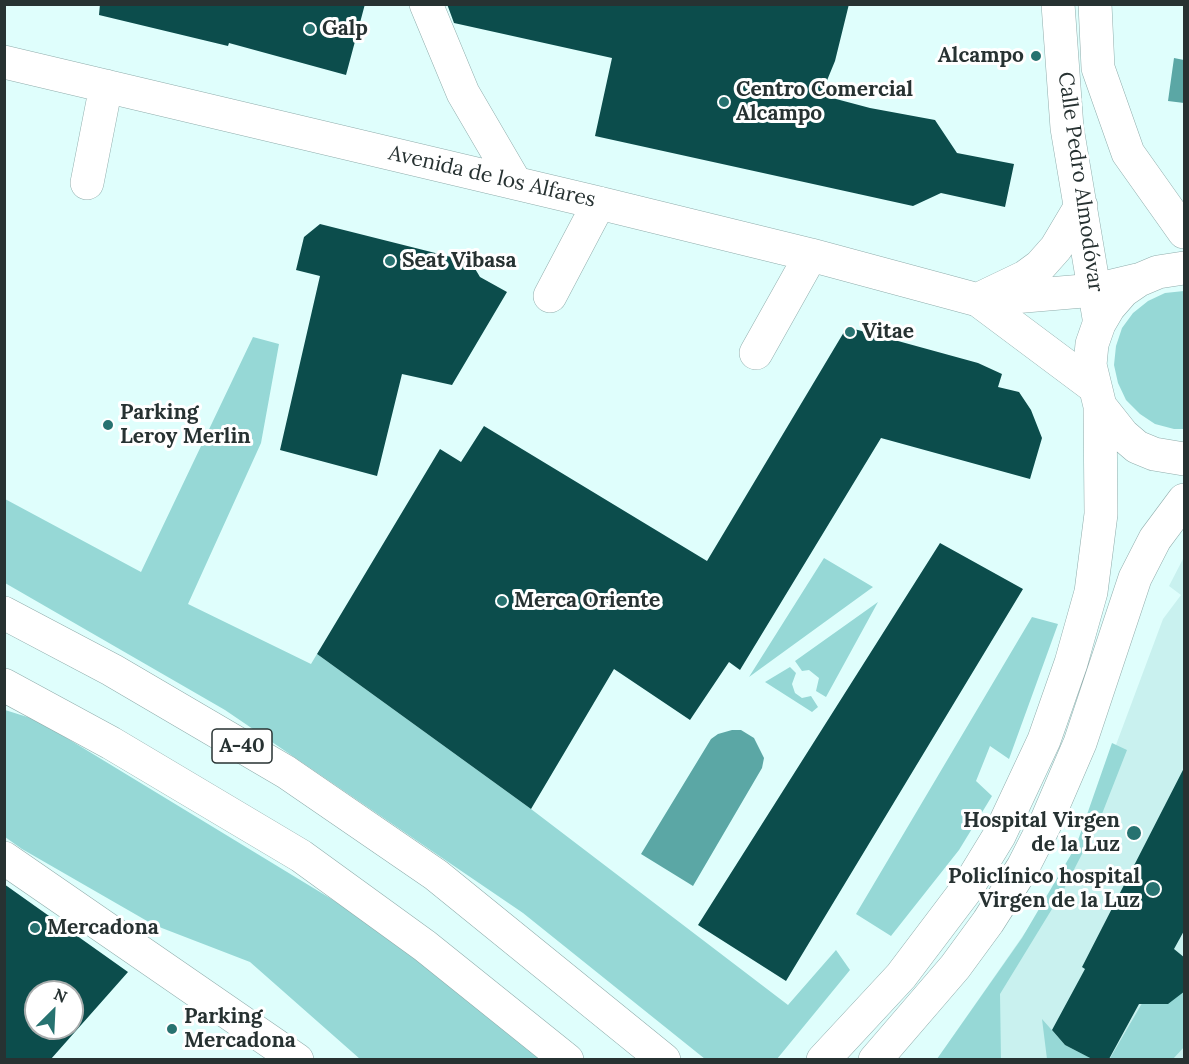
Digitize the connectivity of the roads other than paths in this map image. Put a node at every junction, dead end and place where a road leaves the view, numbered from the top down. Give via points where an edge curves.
1 (426, 4) edge
2 (1058, 4) edge
3 (1095, 4) edge
4 (4, 62) edge
5 (106, 86) junction
6 (515, 182) junction
7 (87, 183) dead end
8 (599, 202) junction
9 (1081, 206) junction
10 (1185, 232) edge
11 (811, 255) junction
12 (1185, 268) edge
13 (1139, 280) junction
14 (1095, 290) junction
15 (550, 296) dead end
16 (978, 300) junction
17 (1099, 324) junction
18 (756, 353) dead end
19 (1096, 396) junction
20 (1185, 459) edge
21 (1185, 500) edge
22 (4, 613) edge
23 (4, 685) edge
24 (4, 858) edge
25 (924, 1005) junction
26 (297, 1059) edge
27 (567, 1059) edge
28 (664, 1059) edge
29 (823, 1059) edge
30 (875, 1059) edge
31 (908, 1059) edge

1 - 6 main road via 463,93
2 - 9 main road, Calle Pedro Almodóvar via 1067,128
3 - 10 main road, Calle Pedro Almodóvar via 1098,68 1128,153
4 - 5 main road, Avenida de los Alfares
5 - 6 main road, Avenida de los Alfares
5 - 7 main road
6 - 8 main road, Avenida de los Alfares
8 - 11 main road, Avenida de los Alfares
8 - 15 main road
9 - 14 main road, Calle Pedro Almodóvar
9 - 16 main road via 1056,248 1040,266
11 - 16 main road, Avenida de los Alfares
11 - 18 main road
12 - 13 main road
13 - 14 main road
13 - 17 main road via 1116,299
14 - 16 main road
14 - 17 main road, Calle Pedro Almodóvar
16 - 19 main road
17 - 19 main road via 1090,365
19 - 20 main road via 1110,422 1137,447
19 - 29 main road via 1101,514 1091,592 1044,740 999,836 966,890 901,976
21 - 25 main road via 1155,539 1135,578 1083,734 1041,831 988,922
22 - 28 main road, A-40 via 112,670 286,772 436,875
23 - 27 main road via 111,743 301,856 434,953
24 - 26 main road
25 - 30 main road
25 - 31 main road

